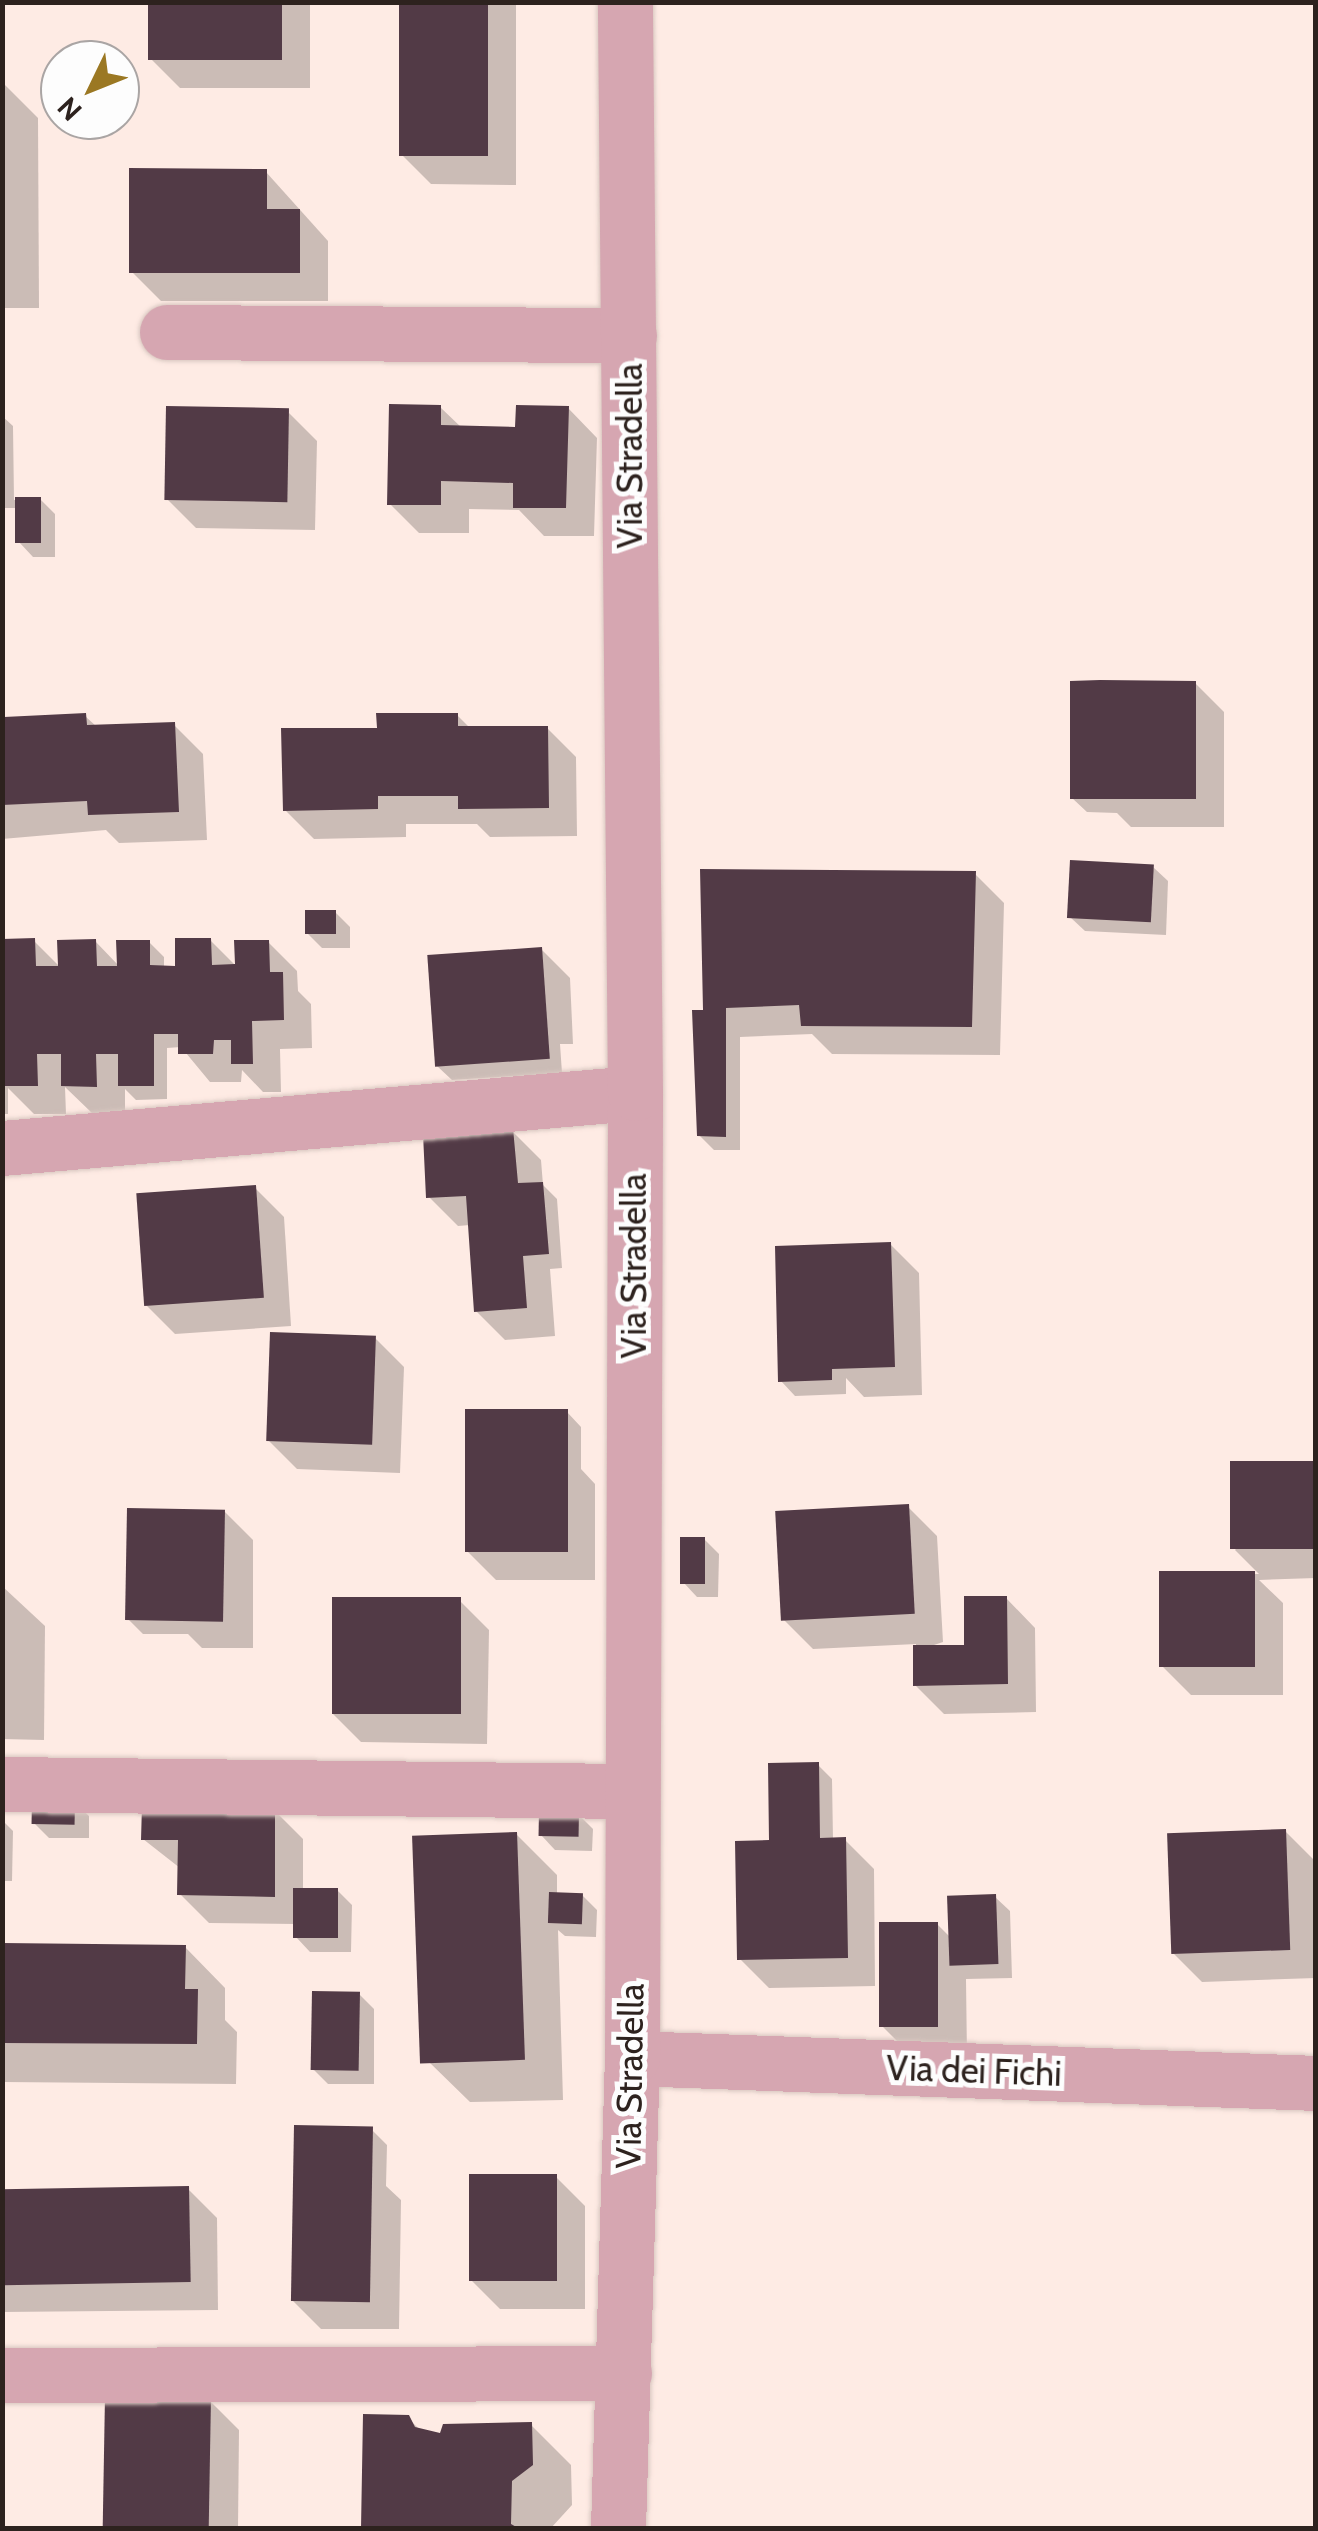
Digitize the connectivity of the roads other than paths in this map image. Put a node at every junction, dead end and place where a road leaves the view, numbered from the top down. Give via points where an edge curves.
1 (625, 2) edge
2 (167, 332) dead end
3 (628, 336) junction
4 (635, 1093) junction
5 (2, 1148) edge
6 (2, 1784) edge
7 (631, 1791) junction
8 (632, 2058) junction
9 (1316, 2083) edge
10 (624, 2373) junction
11 (2, 2376) edge
12 (618, 2528) edge

1 - 3 street, Via Stradella
2 - 3 street
3 - 4 street, Via Stradella
4 - 5 street
4 - 7 street, Via Stradella
6 - 7 street
7 - 8 street, Via Stradella
8 - 9 street, Via dei Fichi
8 - 10 street, Via Stradella
10 - 11 street
10 - 12 street, Via Stradella

